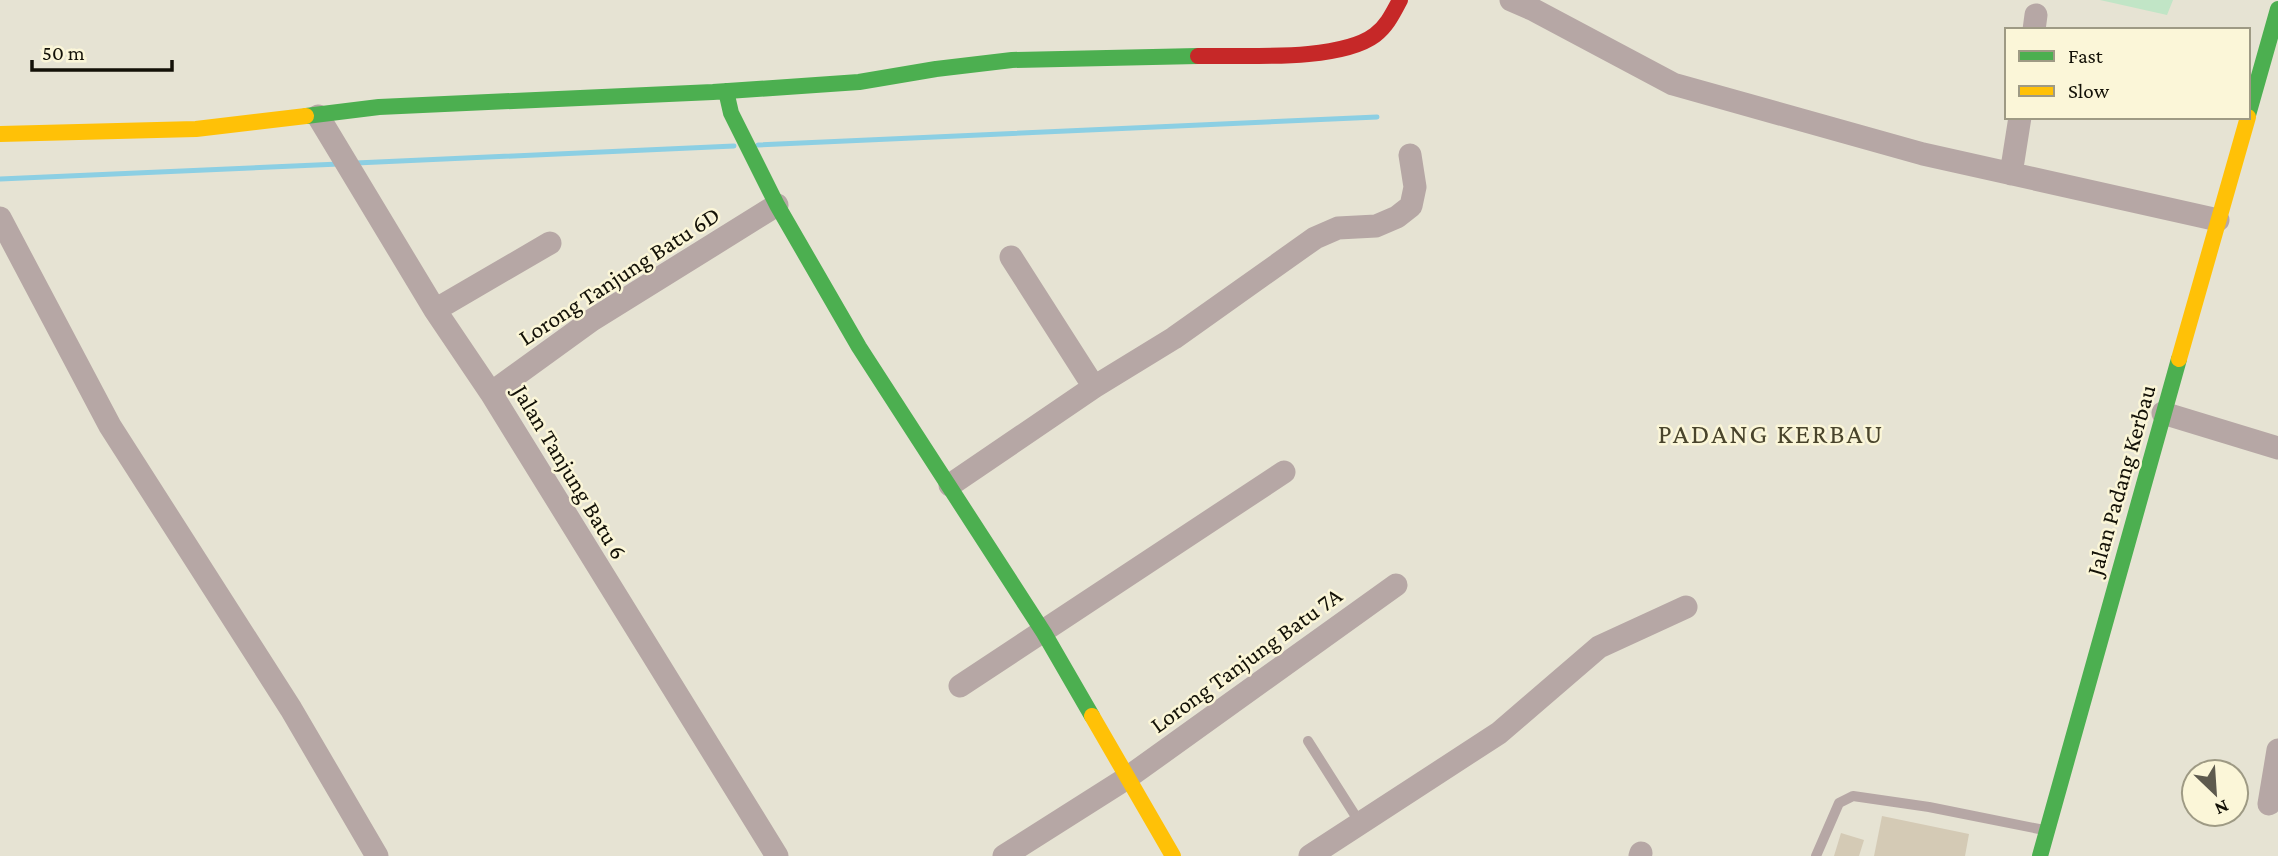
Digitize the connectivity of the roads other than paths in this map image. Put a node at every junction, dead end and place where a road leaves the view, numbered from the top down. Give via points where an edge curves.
1 (1400, 0) edge
2 (1511, 0) edge
3 (2278, 9) edge
4 (726, 91) junction
5 (2250, 109) edge
6 (2020, 119) edge
7 (2247, 119) edge
8 (323, 125) junction
9 (0, 134) edge
10 (1410, 155) dead end
11 (2011, 174) junction
12 (777, 205) junction
13 (2218, 220) junction
14 (5, 235) edge
15 (550, 243) dead end
16 (1011, 257) dead end
17 (435, 310) junction
18 (1094, 387) junction
19 (491, 393) junction
20 (2163, 413) junction
21 (2278, 448) edge
22 (1284, 472) dead end
23 (950, 485) junction
24 (1396, 585) dead end
25 (1686, 607) dead end
26 (1044, 633) junction
27 (960, 686) dead end
28 (1308, 741) dead end
29 (2278, 750) edge
30 (1127, 778) junction
31 (2269, 804) dead end
32 (1360, 823) junction
33 (2047, 831) junction
34 (377, 856) edge
35 (777, 856) edge
36 (1004, 856) edge
37 (1174, 856) edge
38 (1310, 856) edge
39 (1816, 856) edge
40 (2040, 856) edge

1 - 4 street via 1385,28 1363,43 1335,51 1012,60 859,82
2 - 11 street via 1673,84
3 - 5 street, Jalan Padang Kerbau
4 - 8 street via 379,107
4 - 12 street via 731,113
6 - 11 street
7 - 13 street, Jalan Padang Kerbau
8 - 9 street
8 - 17 street, Jalan Tanjung Batu 6
10 - 18 street via 1415,187 1411,206 1397,217 1376,226 1338,228 1315,238 1174,338
11 - 13 street
12 - 19 street, Lorong Tanjung Batu 6D via 592,320
12 - 23 street via 859,347
13 - 20 street, Jalan Padang Kerbau
14 - 34 street via 110,426 291,709
15 - 17 street
16 - 18 street
17 - 19 street, Jalan Tanjung Batu 6
18 - 23 street
19 - 35 street, Jalan Tanjung Batu 6
20 - 21 street
20 - 33 street, Jalan Padang Kerbau
22 - 26 street
23 - 26 street
24 - 30 street, Lorong Tanjung Batu 7A
25 - 32 street via 1599,647 1499,733
26 - 27 street
26 - 30 street
28 - 32 lane
29 - 31 street
30 - 36 street, Lorong Tanjung Batu 7A
30 - 37 street
32 - 38 street
33 - 39 lane via 1853,796 1839,803
33 - 40 street, Jalan Padang Kerbau

